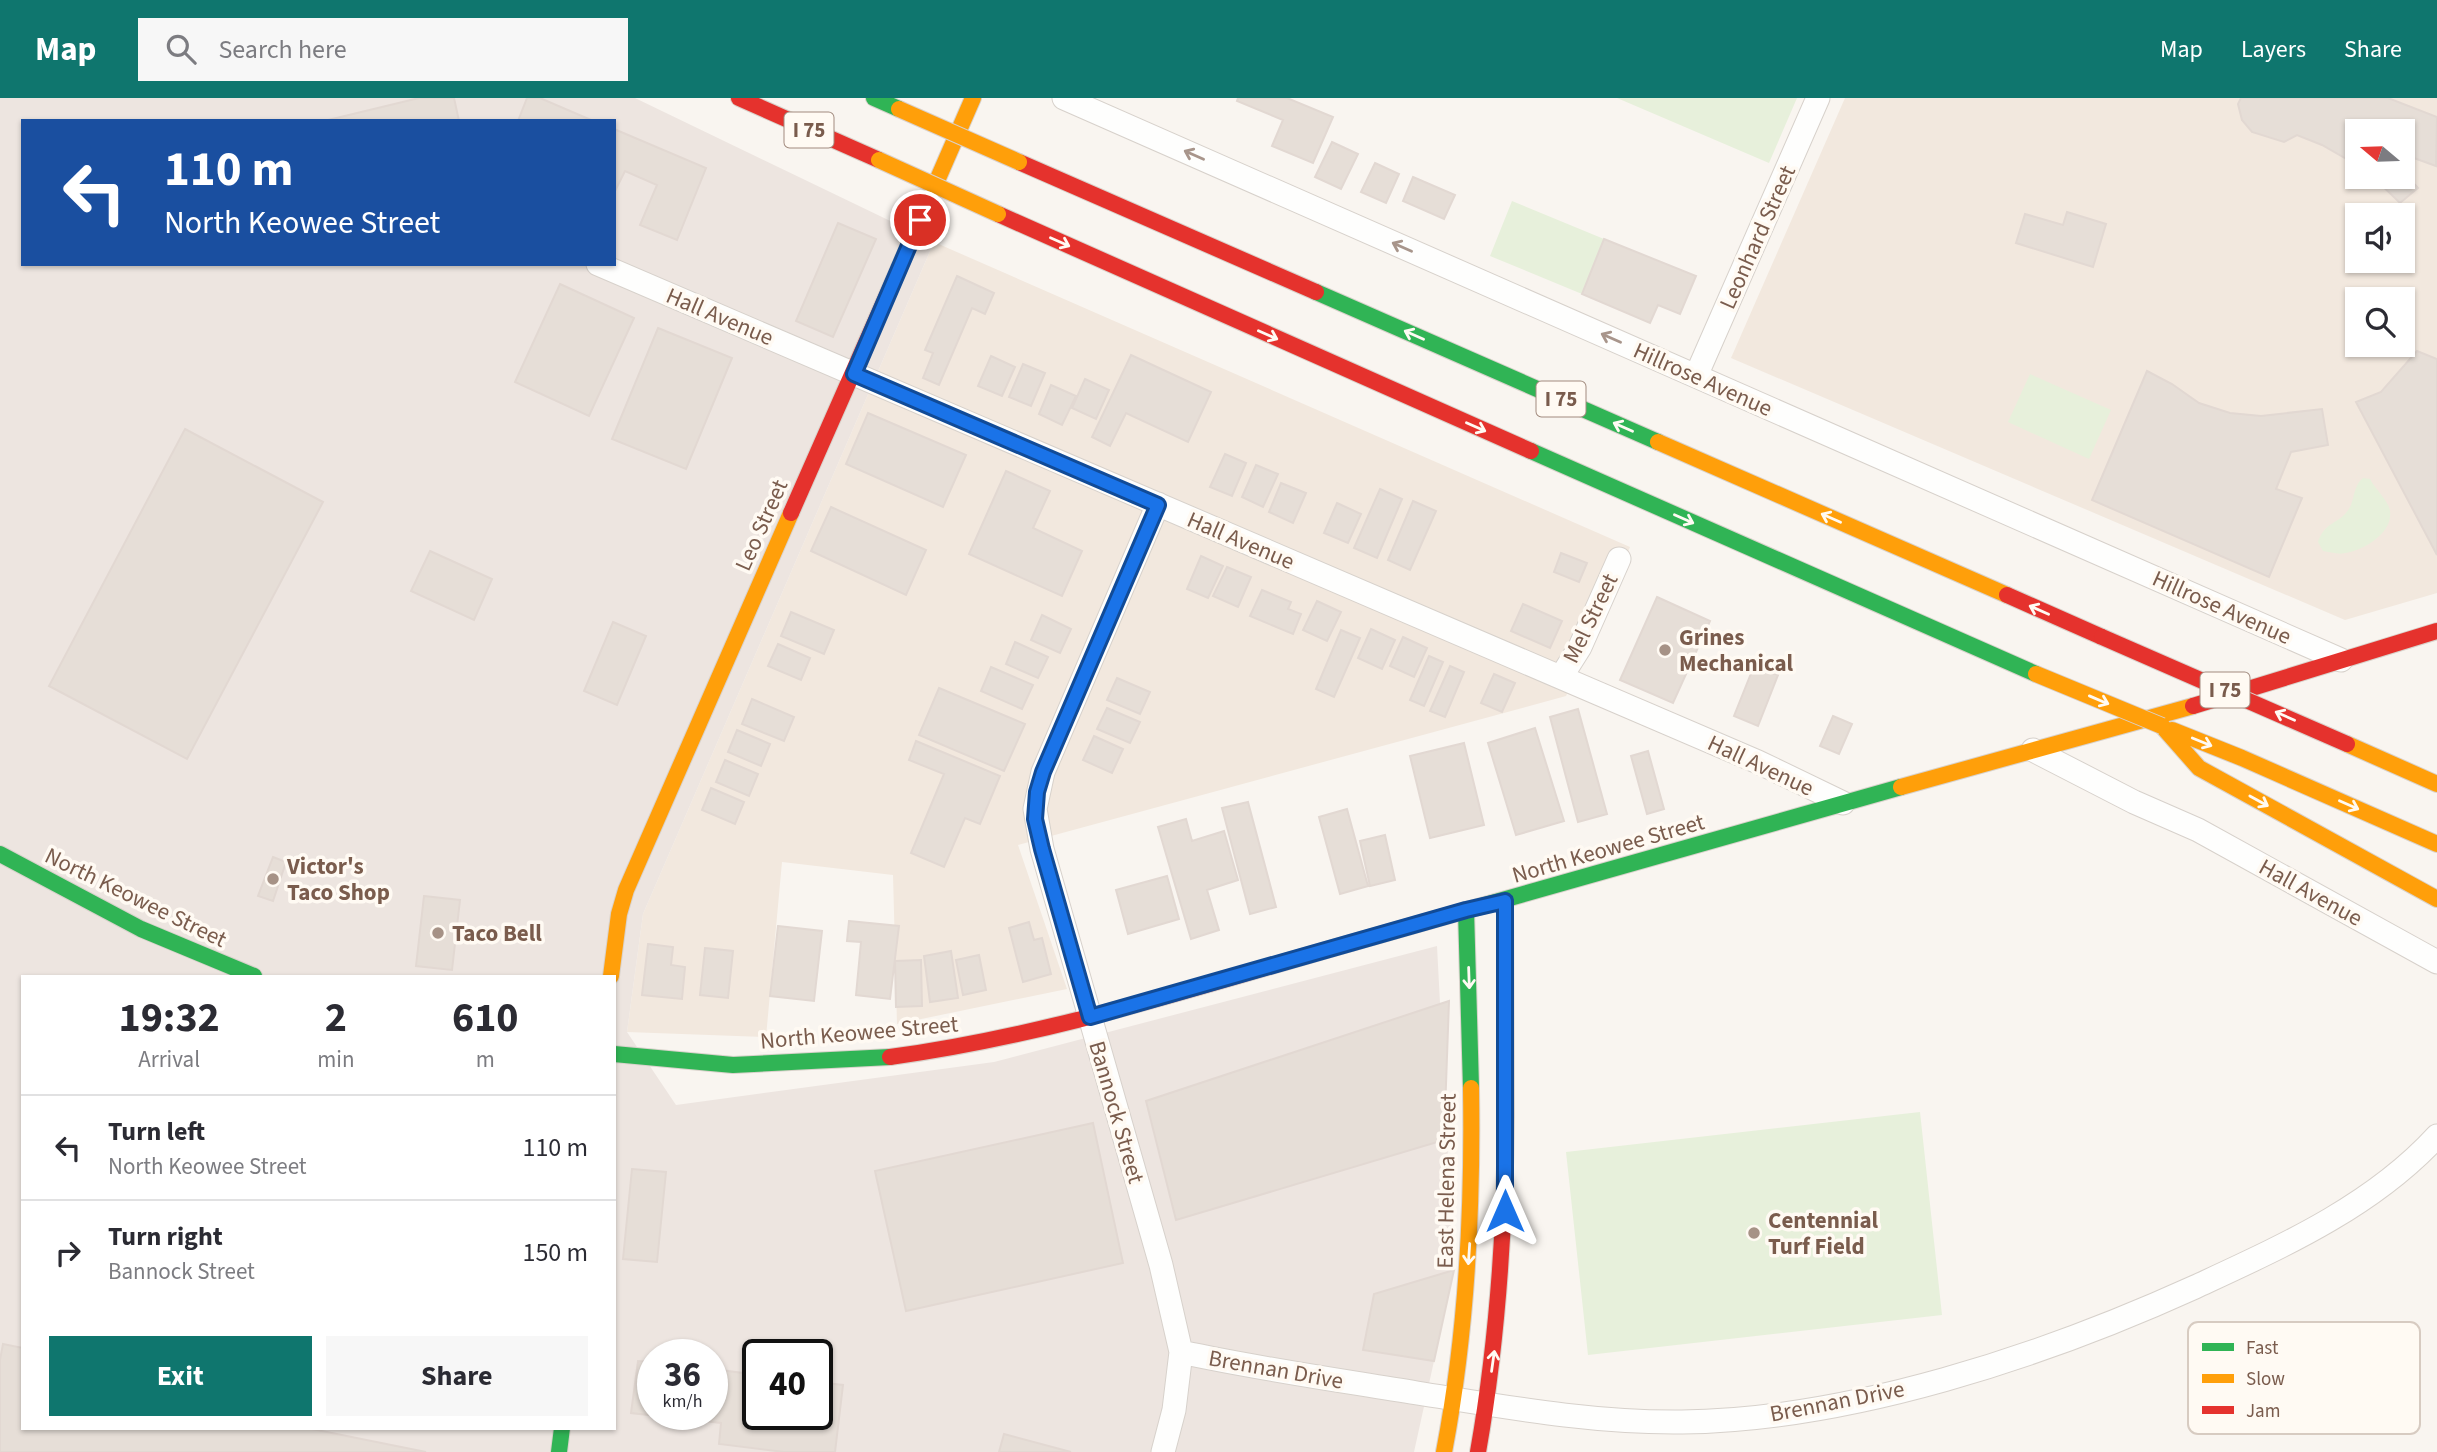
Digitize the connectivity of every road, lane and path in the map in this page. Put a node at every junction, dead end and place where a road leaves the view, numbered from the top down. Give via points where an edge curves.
1 (739, 98) edge
2 (874, 98) edge
3 (973, 98) edge
4 (1064, 98) edge
5 (1818, 98) edge
6 (603, 266) edge
7 (854, 374) junction
8 (1696, 376) junction
9 (1158, 505) junction
10 (1619, 559) dead end
11 (2437, 631) edge
12 (2342, 660) junction
13 (1561, 677) junction
14 (2162, 726) junction
15 (2033, 750) junction
16 (2437, 784) edge
17 (1843, 803) junction
18 (2437, 844) edge
19 (0, 854) edge
20 (2437, 899) edge
21 (1505, 901) junction
22 (1466, 910) junction
23 (2437, 962) edge
24 (252, 975) edge
25 (611, 975) edge
26 (1090, 1017) junction
27 (616, 1054) edge
28 (2437, 1136) edge
29 (1181, 1352) junction
30 (1454, 1398) junction
31 (1487, 1405) junction
32 (562, 1430) edge
33 (559, 1452) edge
34 (1163, 1452) edge
35 (1444, 1452) edge
36 (1478, 1452) edge

1 -> 14 main road, I 75, bridge via 1208,309
16 -> 2 main road, I 75, bridge
3 - 7 main road, Leo Street
8 -> 4 street, Hillrose Avenue
5 - 8 street, Leonhard Street
6 - 7 street, Hall Avenue
7 - 9 street, Hall Avenue
7 - 25 main road, Leo Street via 626,890
8 - 12 street, Hillrose Avenue
9 - 13 street, Hall Avenue
9 - 26 street, Bannock Street via 1037,792 1035,819 1042,849
10 - 13 street, Mel Street via 1580,647
11 - 12 main road, North Keowee Street
12 - 15 main road, North Keowee Street
13 - 17 street, Hall Avenue
14 -> 18 main road, I 75
14 -> 20 main road via 2199,768
15 - 17 main road, North Keowee Street
15 - 23 street, Hall Avenue via 2198,830
17 - 21 main road, North Keowee Street
19 - 24 main road, North Keowee Street via 141,929
21 - 22 main road, North Keowee Street
31 -> 21 main road via 1505,1234
22 - 26 main road, North Keowee Street
22 -> 30 main road, East Helena Street via 1471,1234
26 - 27 main road, North Keowee Street via 1002,1039 880,1058 733,1065
26 - 29 street, Bannock Street via 1161,1265
28 - 31 street, Brennan Drive via 2367,1198 2231,1270 2075,1336 1949,1377 1827,1407 1684,1422 1615,1420
29 - 30 street, Brennan Drive
29 - 34 street, Bannock Street
30 - 31 street, Brennan Drive
30 - 35 main road, East Helena Street
31 - 36 main road
32 - 33 main road

